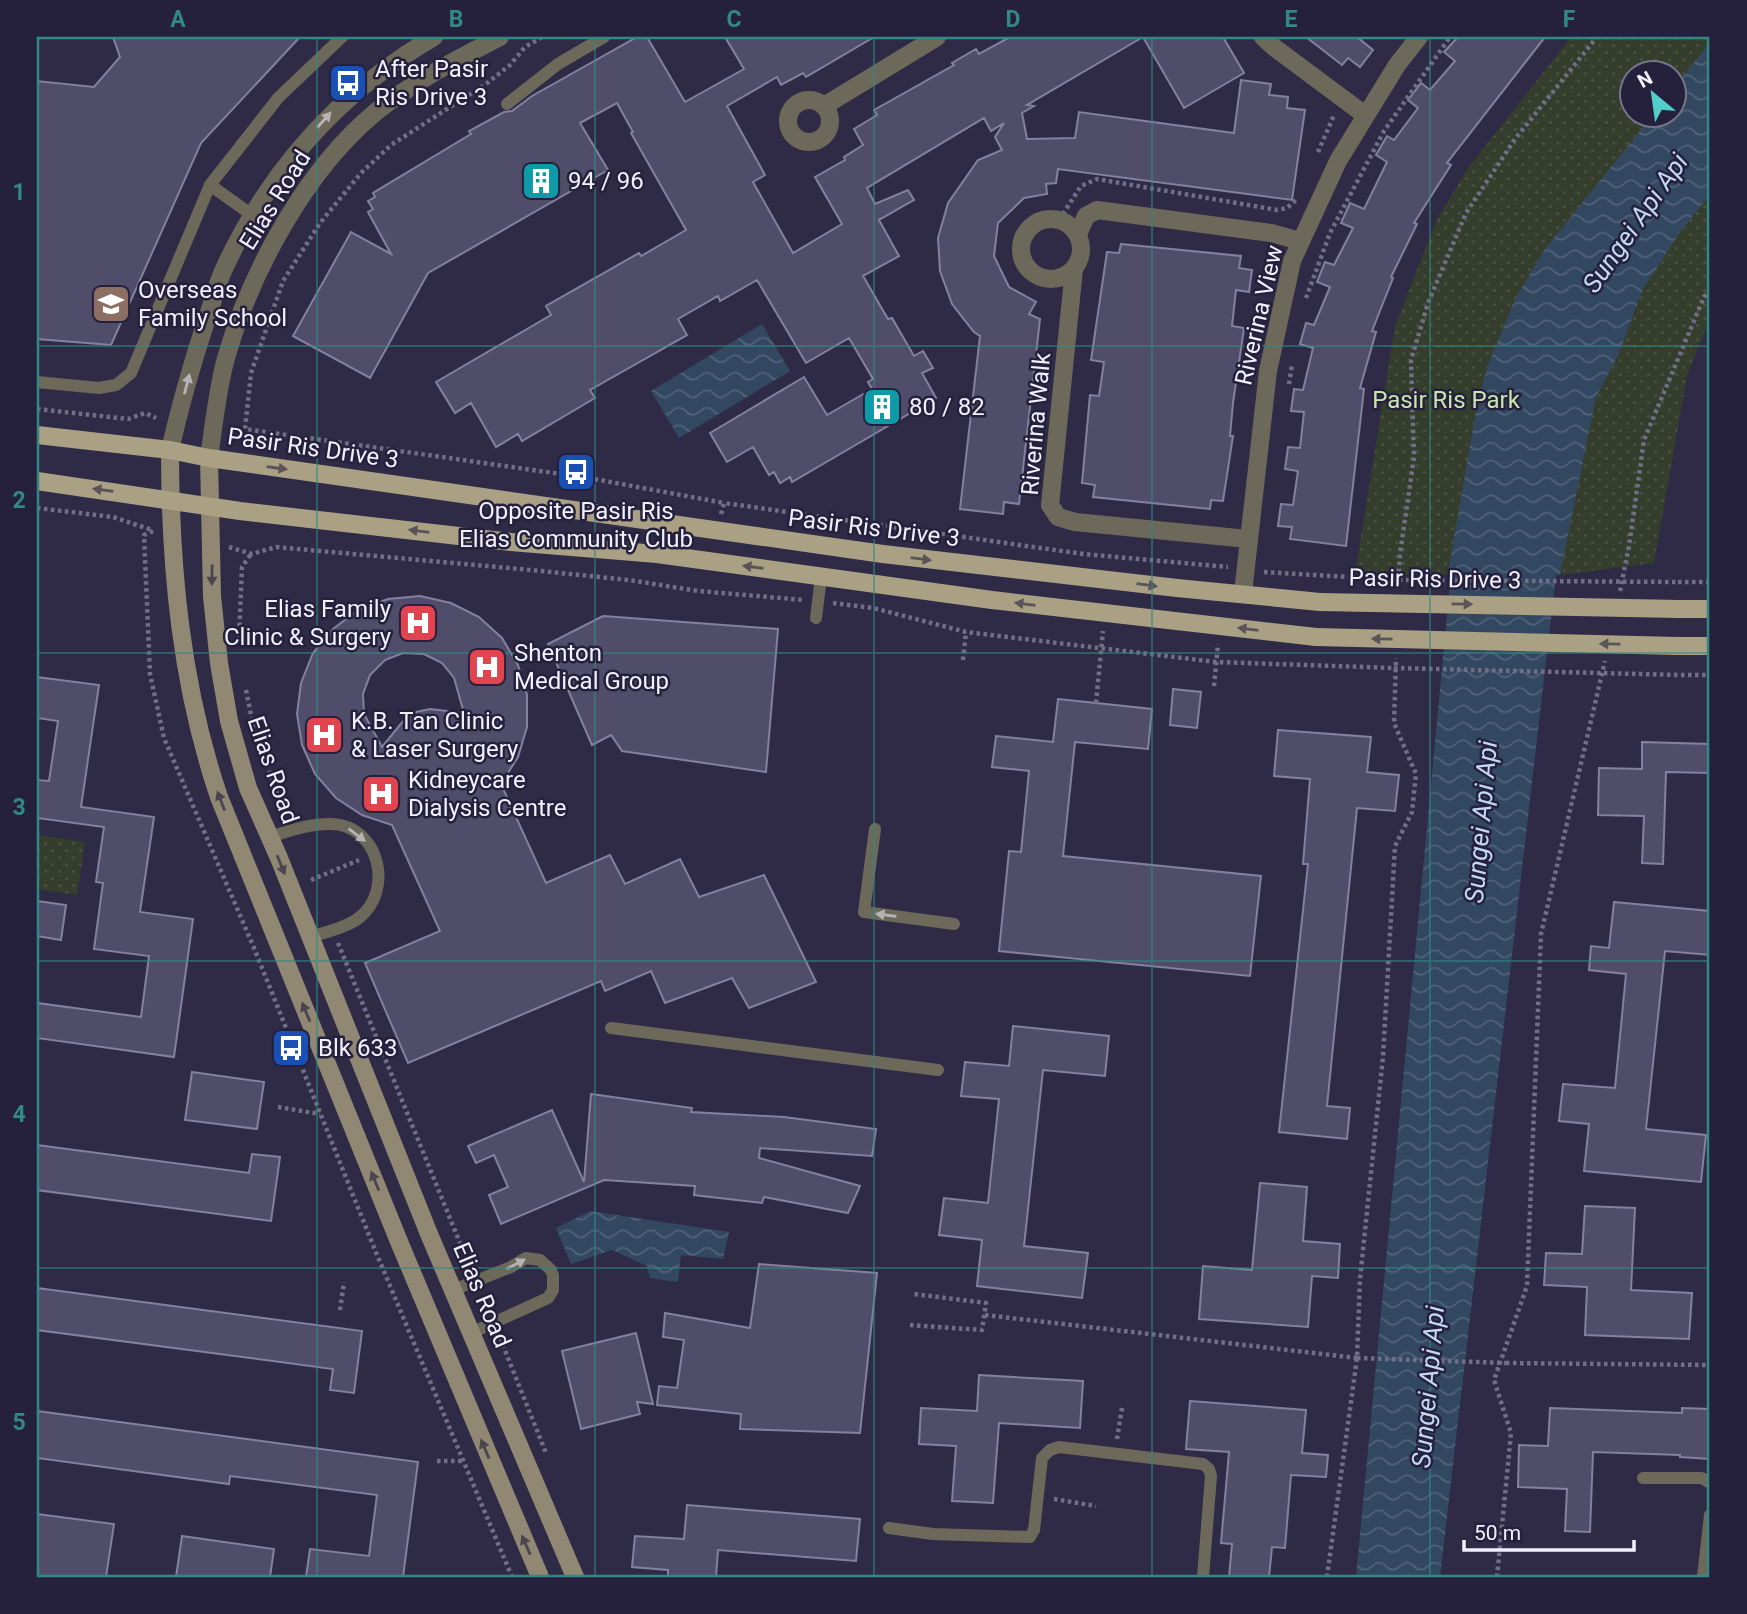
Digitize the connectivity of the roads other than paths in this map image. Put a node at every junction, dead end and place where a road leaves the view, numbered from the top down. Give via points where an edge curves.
1 (342, 37) edge
2 (434, 37) edge
3 (500, 37) edge
4 (604, 37) edge
5 (937, 37) edge
6 (1263, 37) edge
7 (1419, 37) edge
8 (507, 104) dead end
9 (824, 106) dead end
10 (1365, 115) junction
11 (210, 185) junction
12 (251, 215) junction
13 (1078, 234) junction
14 (1300, 241) junction
15 (1074, 269) junction
16 (37, 382) edge
17 (37, 435) edge
18 (170, 450) junction
19 (209, 458) junction
20 (37, 481) edge
21 (170, 499) junction
22 (212, 507) junction
23 (1248, 538) junction
24 (821, 577) junction
25 (1243, 593) junction
26 (1710, 609) edge
27 (816, 618) dead end
28 (1710, 646) edge
29 (875, 830) dead end
30 (270, 837) junction
31 (954, 924) dead end
32 (310, 937) junction
33 (611, 1028) dead end
34 (938, 1070) dead end
35 (453, 1290) junction
36 (471, 1333) junction
37 (1643, 1478) dead end
38 (1710, 1483) edge
39 (1710, 1515) edge
40 (889, 1528) dead end
41 (540, 1577) edge
42 (575, 1577) edge
43 (1202, 1577) edge
44 (1703, 1577) edge

1 - 11 lane via 278,98
12 -> 2 street, Elias Road via 276,176 332,112
3 - 19 street, Elias Road via 422,78 375,113 330,158 278,233 240,312 216,399
4 - 8 lane via 558,64
5 - 9 street
6 - 10 street
7 - 10 street, Riverina View
10 - 14 street, Riverina View
11 - 12 lane
11 - 16 lane via 131,373 116,385 99,388
18 -> 12 street, Elias Road via 222,273
13 - 14 street via 1086,216 1097,209
13 - 15 street, Riverina Walk via 1080,259
13 - 15 street via 1059,220 1038,222 1027,230 1020,251 1038,277 1064,276
14 - 23 street, Riverina View via 1268,371
15 - 23 street, Riverina Walk via 1049,505 1058,517 1075,522
17 - 18 main road, Pasir Ris Drive 3
18 - 19 main road, Pasir Ris Drive 3
18 - 21 main road, Elias Road
19 - 22 main road, Elias Road
19 -> 25 main road, Pasir Ris Drive 3 via 896,556
21 -> 20 main road
21 - 22 main road
41 -> 21 main road, Elias Road via 400,1244 211,772 192,699 175,590
24 -> 22 main road via 657,554
22 -> 30 main road, Elias Road via 212,596 229,721 248,788
23 - 25 street, Riverina View
24 - 27 lane
28 -> 24 main road, bridge via 1316,637
25 -> 26 main road, Pasir Ris Drive 3, bridge via 1320,602
31 -> 29 lane via 864,912
30 -> 32 main road, Elias Road
30 -> 32 lane via 334,824 362,836 375,853 380,874 372,902 359,918
32 - 35 main road, Elias Road
33 - 34 lane
35 - 36 main road, Elias Road
35 -> 36 lane via 526,1258 540,1260 551,1270 553,1290 548,1298
36 - 42 main road, Elias Road
37 - 38 lane via 1702,1478
39 - 44 lane
40 - 43 lane via 1030,1537 1040,1497 1042,1458 1059,1447 1203,1464 1210,1476

